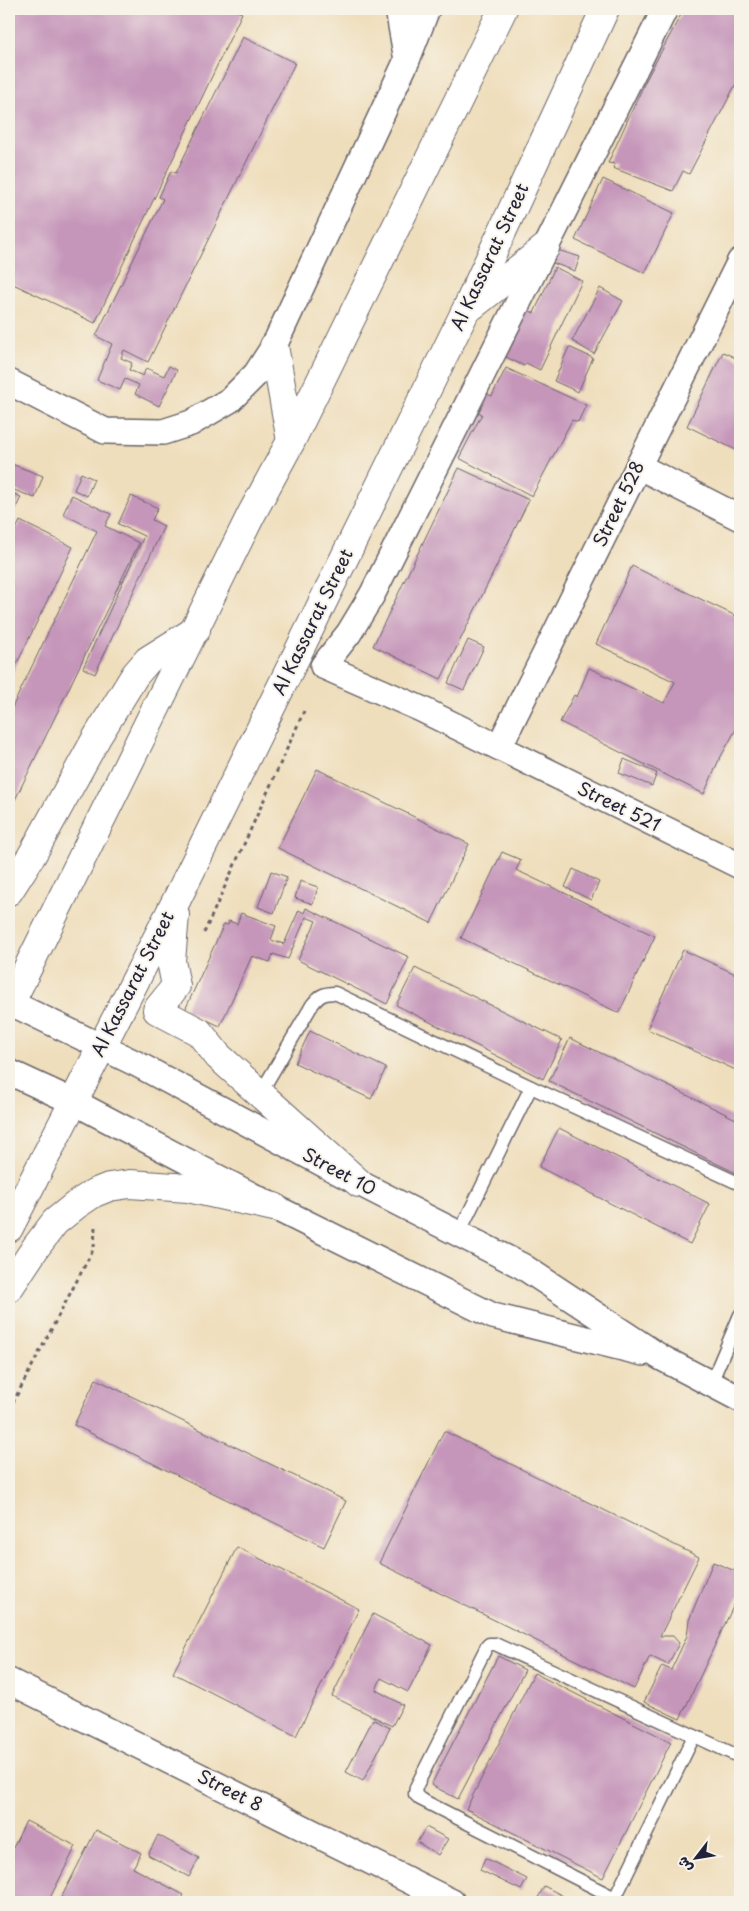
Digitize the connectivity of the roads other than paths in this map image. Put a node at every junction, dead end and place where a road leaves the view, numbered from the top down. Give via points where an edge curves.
1 (398, 9) edge
2 (427, 9) edge
3 (503, 9) edge
4 (605, 9) edge
5 (665, 9) edge
6 (406, 60) junction
7 (544, 248) junction
8 (740, 261) edge
9 (466, 310) junction
10 (274, 346) junction
11 (9, 382) edge
12 (290, 441) junction
13 (638, 466) junction
14 (740, 518) edge
15 (196, 630) junction
16 (498, 747) junction
17 (740, 866) edge
18 (9, 891) edge
19 (177, 899) junction
20 (9, 1004) edge
21 (102, 1047) junction
22 (9, 1072) edge
23 (531, 1087) junction
24 (260, 1094) junction
25 (74, 1102) junction
26 (358, 1182) junction
27 (740, 1184) edge
28 (274, 1208) junction
29 (9, 1228) edge
30 (460, 1233) junction
31 (9, 1288) edge
32 (740, 1315) edge
33 (660, 1357) junction
34 (711, 1383) junction
35 (740, 1398) edge
36 (9, 1680) edge
37 (694, 1736) junction
38 (740, 1757) edge
39 (614, 1900) edge
40 (452, 1902) edge

1 - 6 street
2 - 6 street
3 - 12 street
4 - 9 street, Al Kassarat Street
5 - 7 street, Al Kassarat Street
6 - 10 street
7 - 9 street
7 - 16 street, Al Kassarat Street via 372,595 323,666
8 - 13 street, Street 528
9 - 19 street, Al Kassarat Street
10 - 11 street via 256,374 230,400 191,422 163,432 105,431
10 - 12 street
12 - 15 street
13 - 14 street
13 - 16 street, Street 528
15 - 18 street via 148,660 135,675
15 - 20 street
16 - 17 street, Street 521
19 - 21 street, Al Kassarat Street
19 - 24 street via 171,961 176,986 157,1010 199,1032 218,1056
20 - 21 street, Street 10
21 - 25 street, Al Kassarat Street
21 - 26 street, Street 10
22 - 25 street, Street 10
23 - 24 lane via 334,993 326,993 312,1005
23 - 27 lane
23 - 30 lane
24 - 26 street
25 - 28 street, Street 10
25 - 29 street, Al Kassarat Street
26 - 30 street, Street 10
28 - 31 street via 188,1188 130,1184 109,1186 55,1222
28 - 33 street, Street 10 via 493,1316
30 - 33 street, Street 10 via 522,1266
32 - 34 lane
33 - 34 street, Street 10
34 - 35 street, Street 10
36 - 40 street, Street 8
37 - 38 lane
37 - 39 lane
37 - 39 lane via 489,1644 416,1787 415,1794 420,1799

